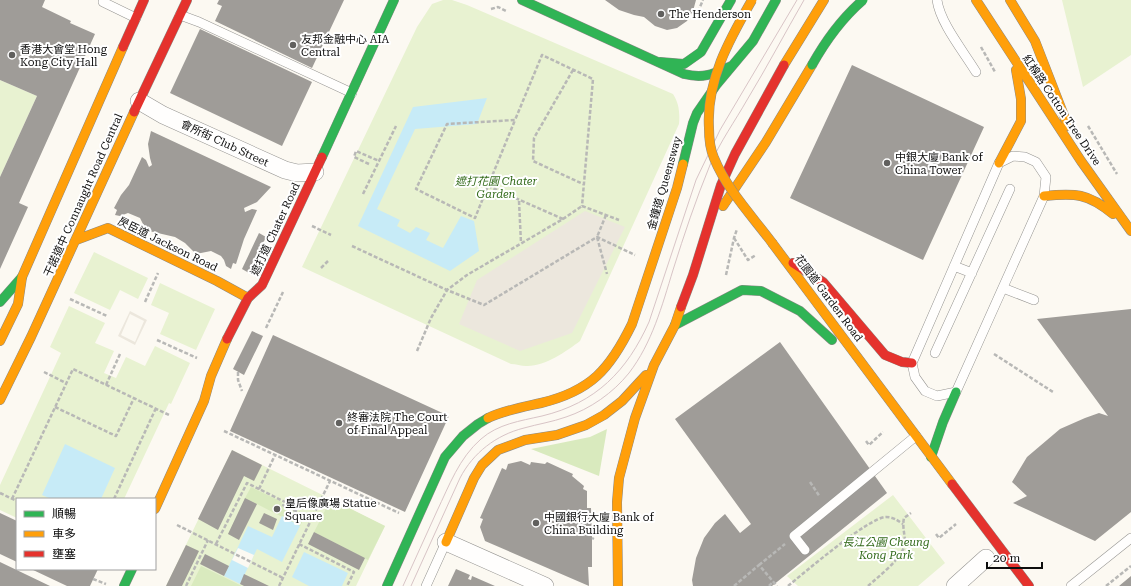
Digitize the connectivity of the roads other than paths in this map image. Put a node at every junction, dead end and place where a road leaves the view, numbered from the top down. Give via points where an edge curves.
1 (144, 0) edge
2 (187, 0) edge
3 (394, 0) edge
4 (522, 0) edge
5 (731, 0) edge
6 (752, 0) edge
7 (776, 0) edge
8 (824, 0) edge
9 (863, 0) edge
10 (937, 0) edge
11 (976, 0) edge
12 (1010, 0) edge
13 (107, 2) edge
14 (180, 15) junction
15 (136, 18) junction
16 (1004, 45) junction
17 (659, 62) junction
18 (732, 66) junction
19 (976, 72) dead end
20 (352, 93) junction
21 (139, 101) junction
22 (1081, 161) junction
23 (999, 163) junction
24 (315, 172) junction
25 (1010, 189) dead end
26 (1044, 196) junction
27 (708, 229) junction
28 (1131, 231) edge
29 (76, 240) junction
30 (783, 258) junction
31 (954, 266) junction
32 (972, 273) junction
33 (22, 277) junction
34 (1003, 288) junction
35 (248, 298) junction
36 (1034, 300) dead end
37 (0, 302) edge
38 (675, 324) junction
39 (0, 341) edge
40 (935, 352) dead end
41 (912, 363) junction
42 (654, 366) junction
43 (875, 381) junction
44 (956, 392) junction
45 (0, 400) edge
46 (916, 436) junction
47 (931, 457) junction
48 (156, 507) edge
49 (1131, 538) edge
50 (446, 542) junction
51 (805, 550) dead end
52 (986, 558) dead end
53 (132, 570) edge
54 (124, 586) edge
55 (387, 586) edge
56 (426, 586) edge
57 (545, 586) edge
58 (618, 586) edge
59 (955, 586) edge
60 (1028, 586) edge
61 (1071, 586) edge

1 - 15 main road, 干諾道中 Connaught Road Central
2 - 14 main road, 干諾道中 Connaught Road Central
3 - 20 main road, 遮打道 Chater Road
4 - 17 main road
5 - 17 main road via 701,52 684,64
6 - 30 main road, 花園道 Garden Road, bridge via 717,67 708,99 707,120 715,161 726,181
7 - 18 main road, 金鐘道 Queensway via 753,41
8 - 27 main road via 784,64 735,154 721,185
9 - 27 main road, bridge via 832,30 766,142
10 - 19 lane via 940,13
11 - 16 main road, 紅棉路 Cotton Tree Drive
12 - 22 main road via 1032,35 1043,59
13 - 15 lane
14 - 20 lane
14 - 21 main road, 干諾道中 Connaught Road Central
15 - 33 main road, 干諾道中 Connaught Road Central
16 - 22 main road, 紅棉路 Cotton Tree Drive
16 - 23 main road via 1017,74 1021,121
17 - 18 main road via 692,77 706,77
18 - 55 main road, 金鐘道 Queensway via 706,98 695,118 677,188 624,342 592,380 576,391 555,400 500,412 482,421 454,444
20 - 24 main road, 遮打道 Chater Road
21 - 24 street, 會所街 Club Street via 163,115 285,170 297,173
21 - 29 main road, 干諾道中 Connaught Road Central
22 - 28 main road, 紅棉路 Cotton Tree Drive
23 - 26 lane via 1013,156 1025,157 1036,162 1046,176
23 - 31 lane
24 - 35 main road, 遮打道 Chater Road via 262,285
25 - 32 lane
26 - 28 main road via 1069,193 1084,195 1103,206
26 - 34 lane
27 - 38 main road
29 - 35 main road, 昃臣道 Jackson Road via 108,228
29 - 45 main road, 干諾道中 Connaught Road Central
30 - 41 main road via 823,282 885,356
30 - 43 main road, 花園道 Garden Road
31 - 32 lane
31 - 41 lane
32 - 40 lane
33 - 37 main road, 干諾道中 Connaught Road Central
33 - 39 main road, 干諾道中 Connaught Road Central via 18,304
34 - 36 lane
34 - 44 lane
35 - 48 main road, 遮打道 Chater Road via 211,376 204,401
38 - 42 main road
38 - 43 main road via 742,290 762,291 800,310
41 - 44 lane via 915,377 925,390 937,396
42 - 50 main road via 622,401 586,425 557,435 525,440 498,450 482,465 474,478
42 - 58 main road via 635,418 619,478
43 - 46 main road, 花園道 Garden Road
44 - 47 main road
46 - 47 main road, 花園道 Garden Road
46 - 51 lane via 794,536
47 - 60 main road, 花園道 Garden Road
49 - 61 lane
50 - 56 lane
50 - 57 street
52 - 59 street
53 - 54 main road

